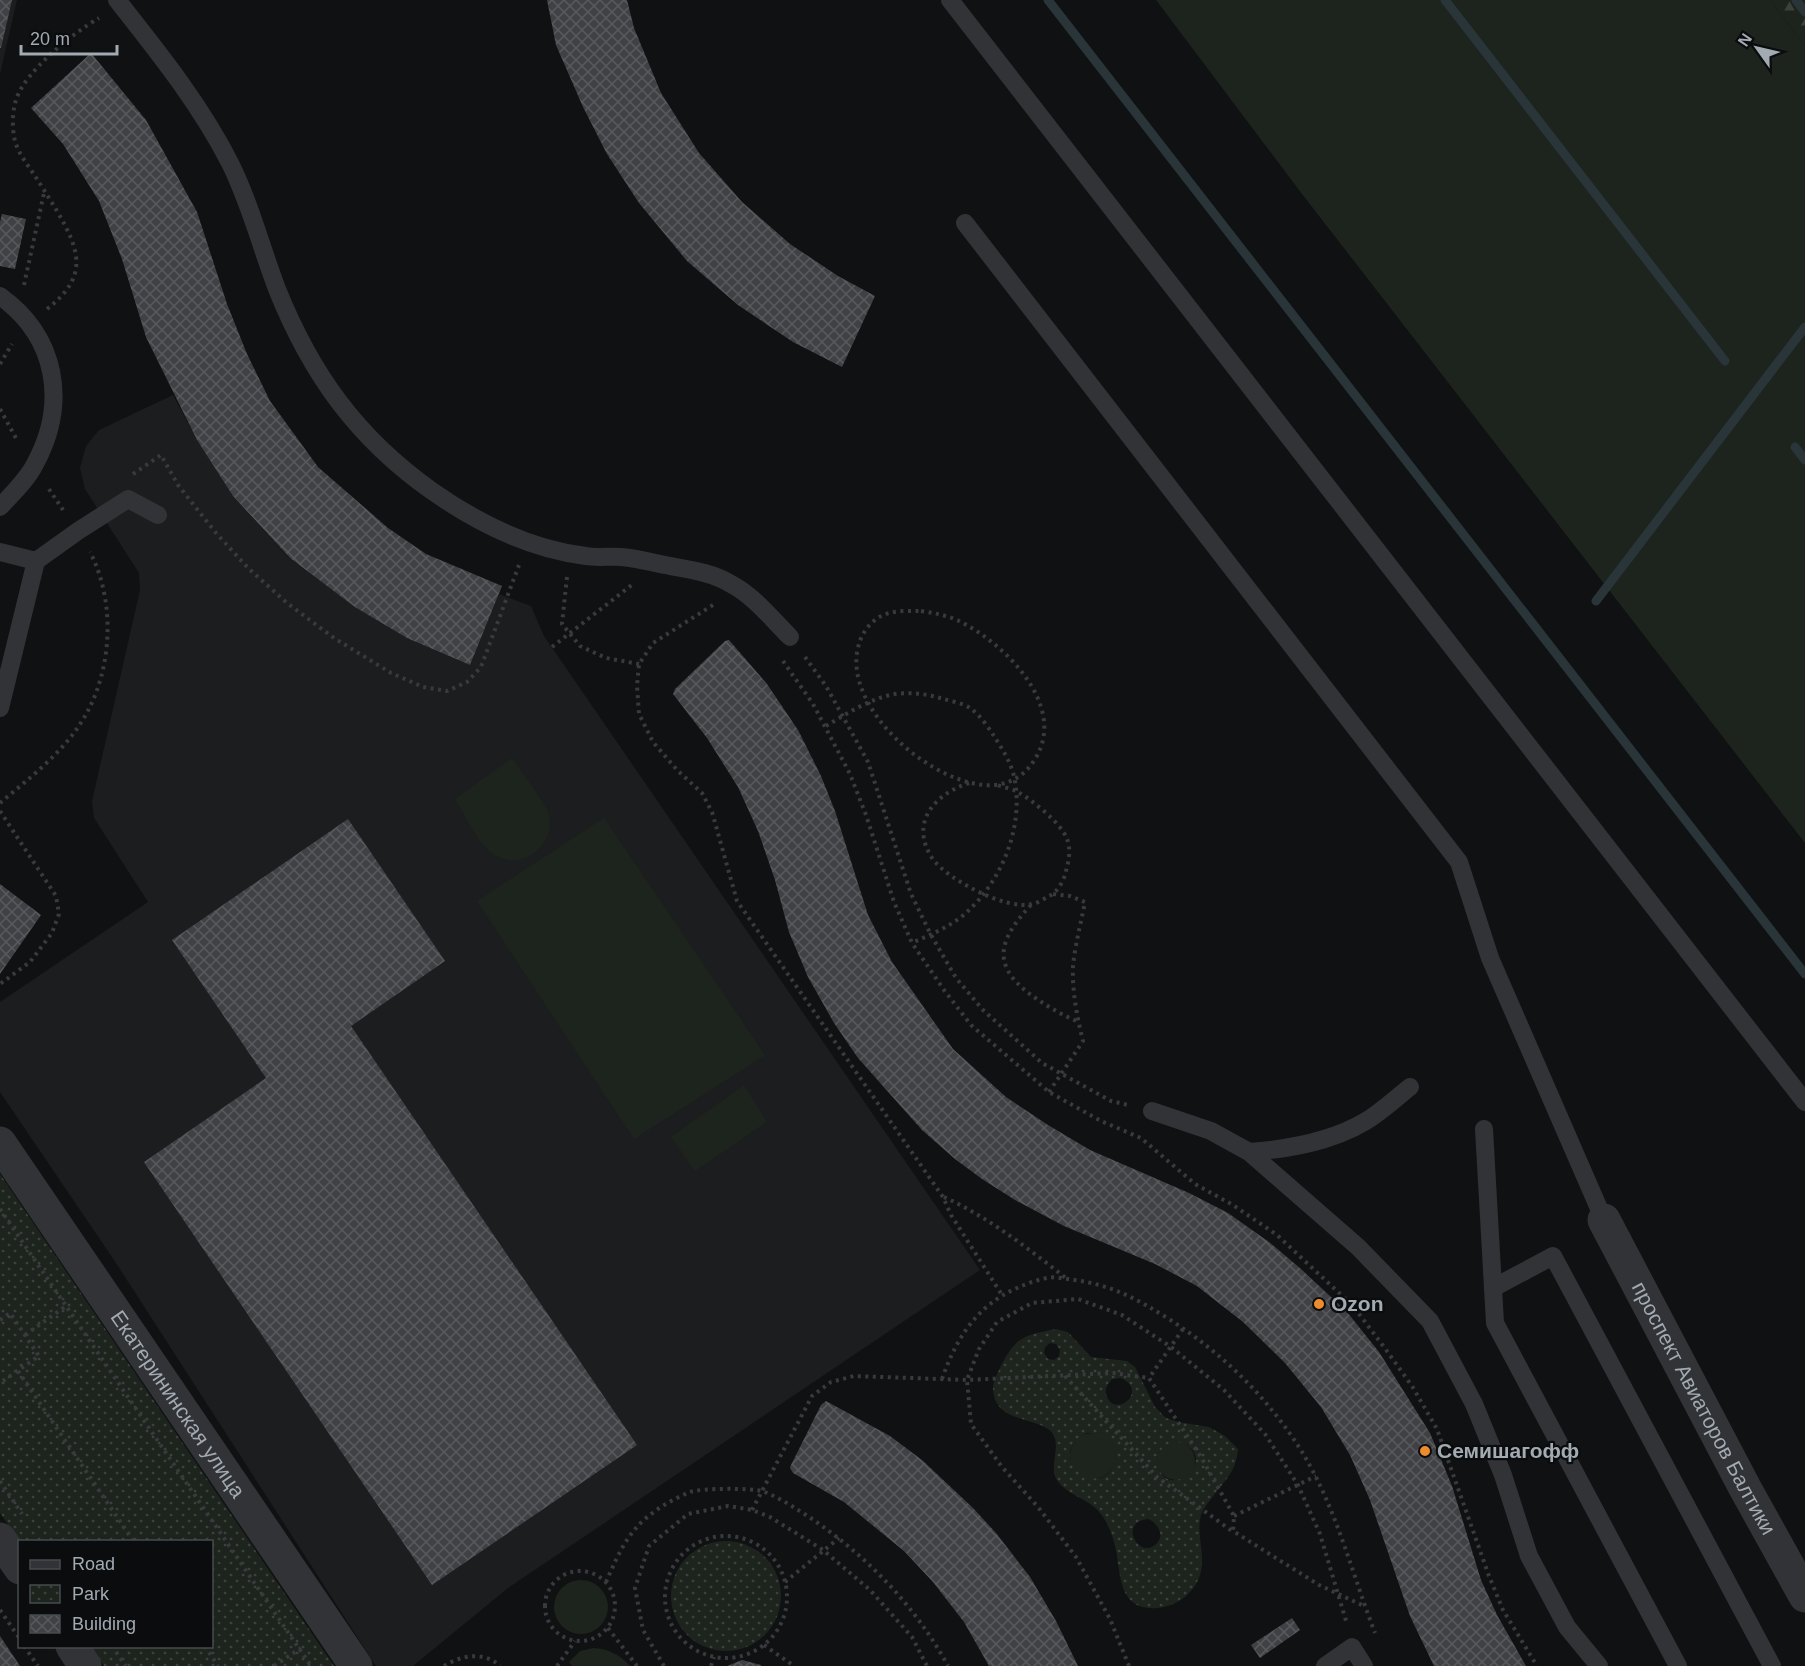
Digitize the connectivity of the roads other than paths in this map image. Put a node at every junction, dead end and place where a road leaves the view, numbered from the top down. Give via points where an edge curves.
1 (117, 0) edge
2 (950, 0) edge
3 (964, 223) dead end
4 (0, 296) edge
5 (0, 507) edge
6 (158, 515) dead end
7 (0, 552) edge
8 (36, 561) junction
9 (790, 637) road end
10 (0, 708) edge
11 (1410, 1087) dead end
12 (1805, 1102) edge
13 (1152, 1111) road end
14 (1485, 1129) dead end
15 (0, 1143) edge
16 (1249, 1152) junction
17 (1604, 1220) joint
18 (1493, 1288) junction
19 (0, 1539) edge
20 (18, 1565) edge
21 (1805, 1596) edge
22 (73, 1648) edge
23 (85, 1666) edge
24 (356, 1666) edge
25 (1324, 1666) edge
26 (1364, 1666) edge
27 (1599, 1666) edge
28 (1677, 1666) edge
29 (1772, 1666) edge

1 - 9 lane via 174,72 207,123 230,164 277,290 303,344 346,413 380,450 432,491 493,529 542,548 623,557 709,573 732,584
2 - 12 lane
3 - 17 lane via 1459,862 1490,958
4 - 5 lane via 16,308 50,360 53,387 53,412 44,445 34,466
6 - 8 lane via 128,499
7 - 8 lane
8 - 10 lane
11 - 16 lane via 1366,1121 1322,1140
13 - 16 lane via 1210,1131
14 - 18 lane
15 - 24 street, Екатерининская улица
16 - 27 lane via 1358,1247 1430,1321 1474,1404 1503,1475 1529,1556 1567,1627
17 - 21 street, проспект Авиаторов Балтики
18 - 28 lane via 1495,1323
18 - 29 lane via 1553,1256
19 - 20 street
22 - 23 street
25 - 26 lane via 1352,1647

